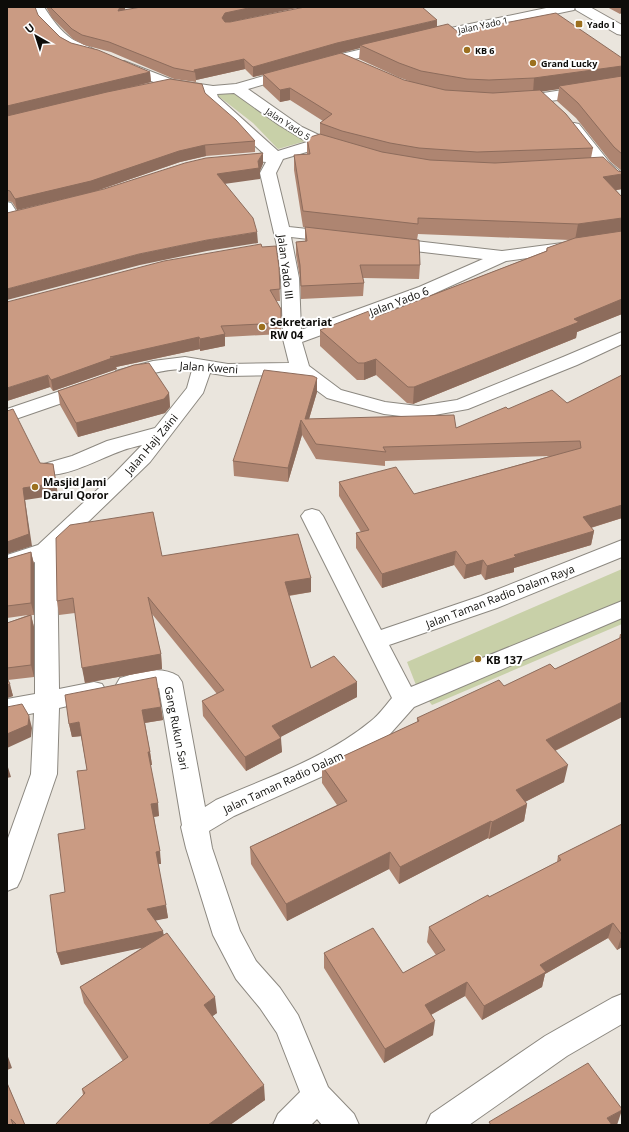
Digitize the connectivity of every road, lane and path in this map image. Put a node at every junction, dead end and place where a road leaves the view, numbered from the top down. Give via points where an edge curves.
1 (38, 7) edge
2 (569, 7) edge
3 (581, 7) edge
4 (437, 20) edge
5 (622, 30) edge
6 (452, 31) junction
7 (415, 40) edge
8 (400, 44) edge
9 (342, 58) junction
10 (362, 68) edge
11 (171, 84) junction
12 (622, 85) edge
13 (150, 88) edge
14 (237, 88) junction
15 (212, 90) junction
16 (508, 99) edge
17 (554, 107) junction
18 (320, 143) junction
19 (354, 154) edge
20 (276, 157) junction
21 (247, 159) edge
22 (622, 182) edge
23 (9, 214) edge
24 (30, 214) edge
25 (351, 239) edge
26 (622, 240) edge
27 (280, 242) junction
28 (374, 242) edge
29 (502, 256) junction
30 (622, 337) edge
31 (292, 339) junction
32 (203, 366) junction
33 (300, 369) junction
34 (7, 416) edge
35 (163, 432) junction
36 (51, 469) edge
37 (312, 516) dead end
38 (622, 548) edge
39 (46, 550) junction
40 (7, 563) edge
41 (622, 609) edge
42 (376, 641) junction
43 (47, 700) junction
44 (405, 700) junction
45 (7, 709) edge
46 (194, 827) junction
47 (7, 879) edge
48 (622, 1008) edge
49 (317, 1097) junction
50 (289, 1125) edge
51 (343, 1125) edge
52 (442, 1125) edge

1 - 11 street via 46,21 67,43
2 - 6 street, Jalan Yado 1
3 - 5 street
4 - 6 street
6 - 7 street, Jalan Yado 1
8 - 9 street
9 - 10 street
9 - 14 street
11 - 13 street
11 - 15 street
12 - 17 street
14 - 15 street
14 - 18 street, Jalan Yado 5 via 285,124
15 - 20 street via 212,98
16 - 17 street
17 - 22 street via 598,166
18 - 19 street, Jalan Yado 5
18 - 20 street
20 - 21 street
20 - 27 street, Jalan Yado III via 268,172
23 - 24 street
25 - 27 street
26 - 29 street, Jalan Yado 6
27 - 31 street, Jalan Yado III via 290,278
28 - 29 street, Jalan Yado 6
29 - 31 street, Jalan Yado 6 via 468,274 382,308
30 - 33 street via 461,405 418,412 384,408 334,394
31 - 33 street, Jalan Yado III
32 - 33 street, Jalan Kweni via 228,370
32 - 34 street, Jalan Kweni via 185,363 130,372
32 - 35 street, Jalan Haji Zaini via 196,389
35 - 36 street via 114,446 79,461
35 - 39 street, Jalan Haji Zaini via 120,480
37 - 42 street
38 - 42 street, Jalan Taman Radio Dalam Raya via 489,602
39 - 40 street, Jalan Haji Zaini
39 - 43 street
41 - 44 street
42 - 44 street
43 - 45 street
43 - 46 street, Gang Rukun Sari via 160,679 170,682
43 - 47 street via 44,774
44 - 46 street, Jalan Taman Radio Dalam via 381,727 346,752 323,765 225,808
46 - 49 street via 227,935 246,970 270,998 288,1025
48 - 52 street via 556,1046
49 - 50 street
49 - 51 street

